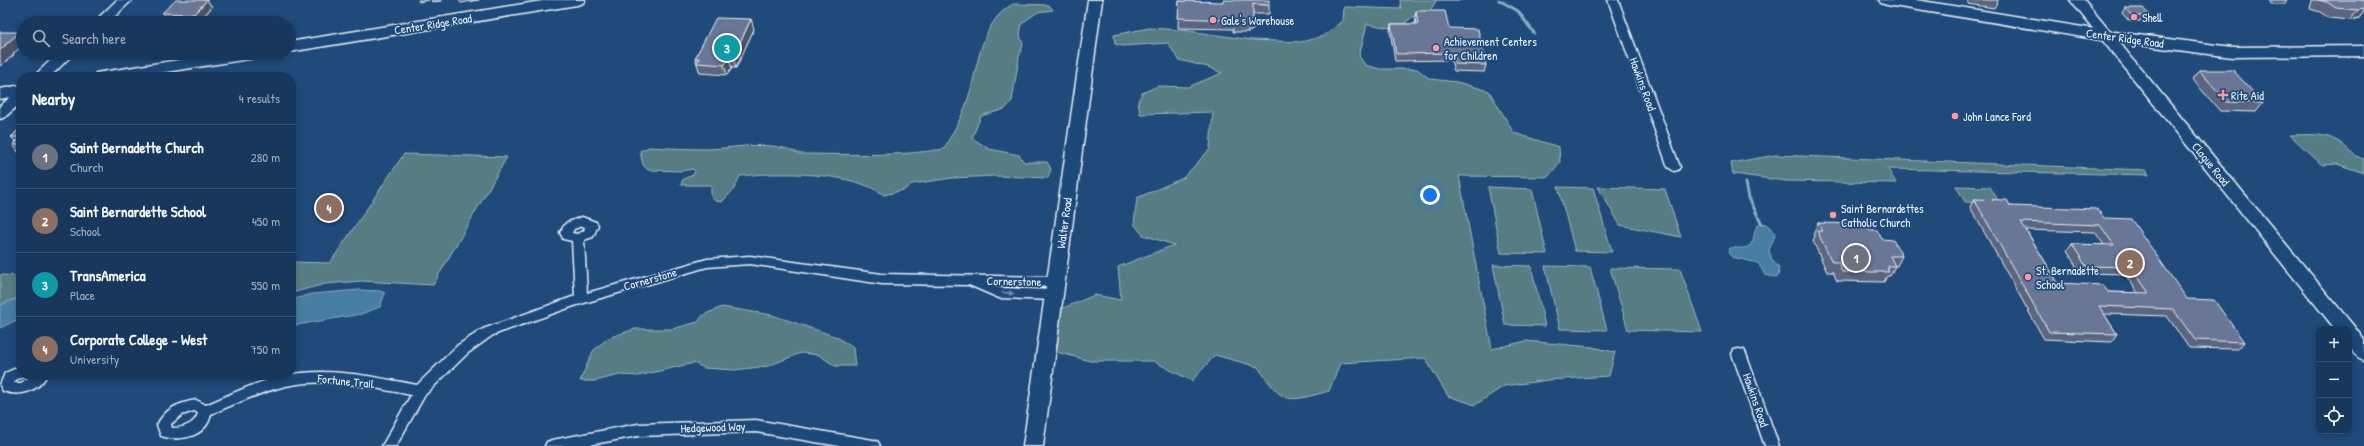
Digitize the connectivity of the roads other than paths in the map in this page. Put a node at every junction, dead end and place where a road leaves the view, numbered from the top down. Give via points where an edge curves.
1 (125, 0) edge
2 (577, 0) edge
3 (1095, 0) edge
4 (1613, 0) edge
5 (1887, 0) edge
6 (2077, 0) edge
7 (558, 2) edge
8 (108, 16) edge
9 (2107, 36) junction
10 (296, 46) edge
11 (2364, 51) edge
12 (59, 60) edge
13 (210, 60) edge
14 (46, 72) edge
15 (134, 72) edge
16 (16, 91) edge
17 (0, 94) edge
18 (16, 100) edge
19 (0, 114) edge
20 (1674, 167) dead end
21 (578, 238) dead end
22 (1055, 288) junction
23 (581, 299) junction
24 (2343, 326) edge
25 (2352, 338) edge
26 (2364, 353) edge
27 (1739, 354) dead end
28 (16, 374) edge
29 (296, 379) edge
30 (35, 380) edge
31 (292, 380) edge
32 (4, 390) edge
33 (420, 391) junction
34 (205, 411) dead end
35 (389, 446) edge
36 (552, 446) edge
37 (873, 446) edge
38 (1033, 446) edge
39 (1772, 446) edge

1 - 8 main road
2 - 7 main road, Center Ridge Road
3 - 22 main road, Walter Road
4 - 20 street, Hawkins Road
5 - 9 main road, Center Ridge Road
6 - 9 main road, Clague Road
7 - 10 main road, Center Ridge Road
9 - 11 main road, Center Ridge Road via 2232,52
9 - 24 main road, Clague Road
12 - 14 main road
13 - 15 main road
16 - 17 main road
18 - 19 main road
21 - 23 street
22 - 23 street, Cornerstone via 999,293 971,280 882,278 750,260 733,260 707,263
22 - 38 main road, Walter Road
23 - 33 street, Cornerstone via 488,332 454,358
25 - 26 main road
27 - 39 street, Hawkins Road
28 - 32 street via 10,378
29 - 33 street, Fortune Trail via 338,378
30 - 32 street via 25,387
31 - 34 street, Fortune Trail via 260,388
33 - 35 street, Cornerstone
36 - 37 street, Hedgewood Way via 638,430 756,426

